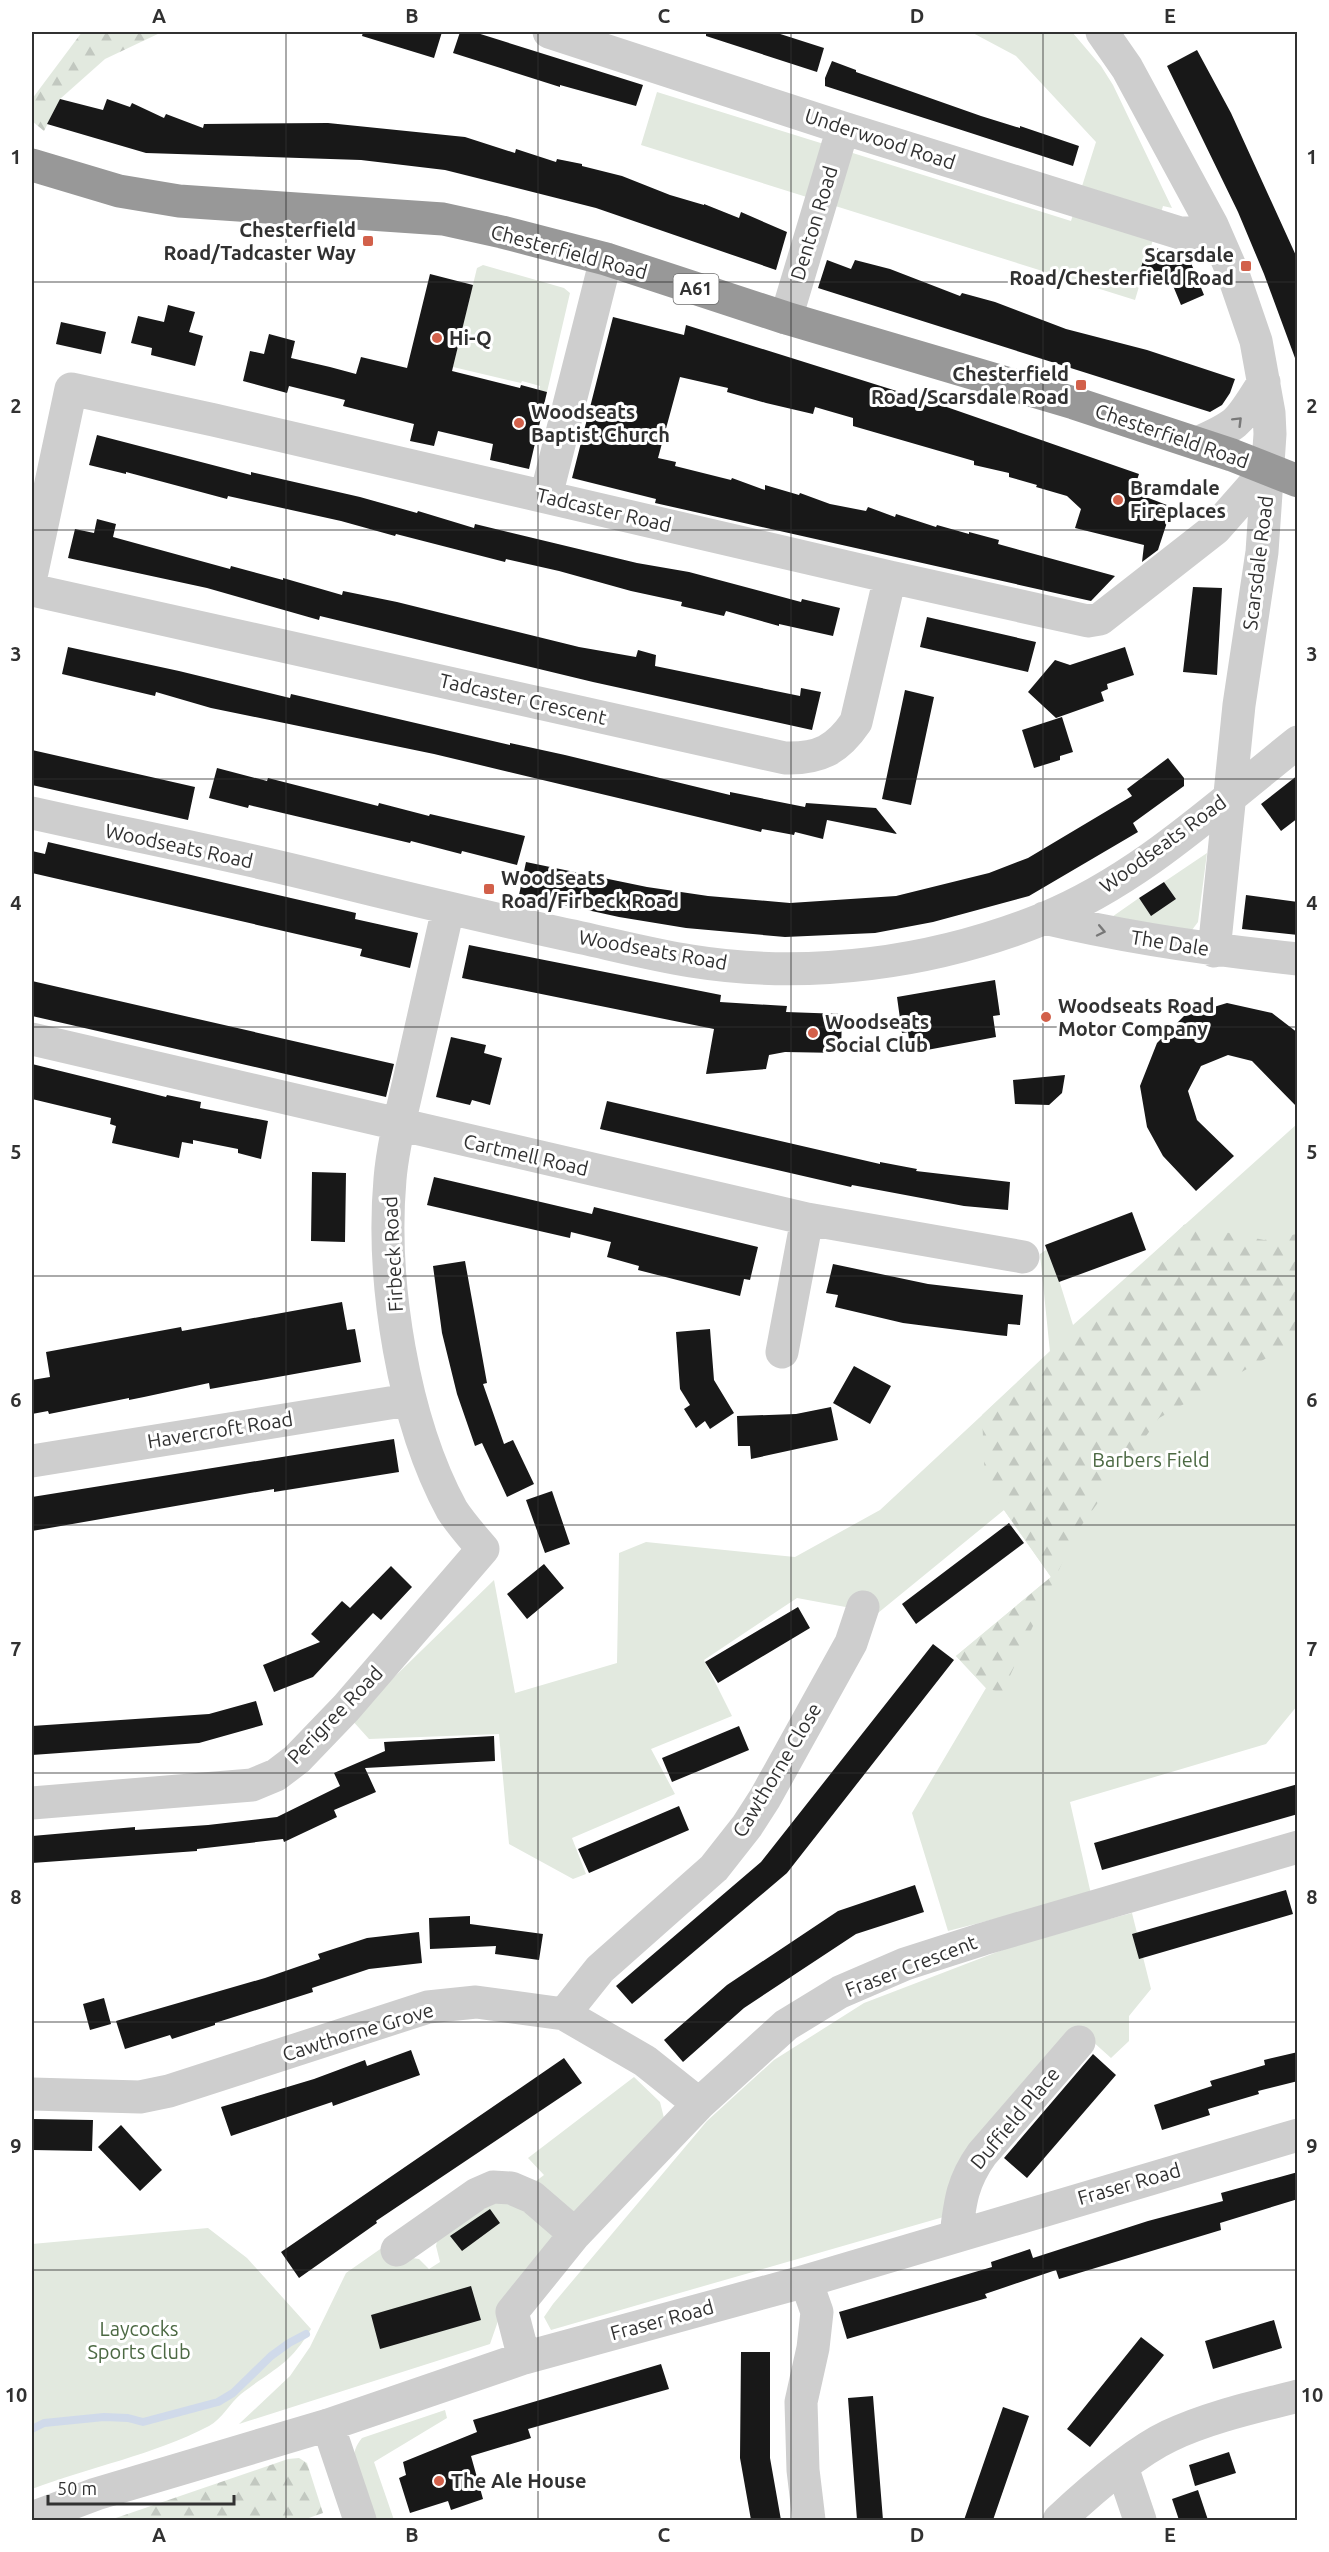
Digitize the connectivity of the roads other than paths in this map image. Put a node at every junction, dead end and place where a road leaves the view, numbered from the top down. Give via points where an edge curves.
1 (549, 32) edge
2 (1102, 32) edge
3 (843, 128) junction
4 (32, 152) edge
5 (32, 165) edge
6 (65, 175) junction
7 (1212, 225) junction
8 (606, 259) junction
9 (786, 318) junction
10 (1264, 382) junction
11 (1197, 443) junction
12 (1268, 469) junction
13 (1298, 481) edge
14 (546, 496) junction
15 (1215, 528) junction
16 (1262, 552) junction
17 (32, 572) edge
18 (890, 577) junction
19 (32, 590) edge
20 (1298, 742) edge
21 (1228, 797) junction
22 (32, 813) edge
23 (448, 909) junction
24 (1044, 918) junction
25 (1214, 951) junction
26 (1298, 959) edge
27 (32, 1039) edge
28 (399, 1126) junction
29 (807, 1219) junction
30 (1023, 1257) dead end
31 (782, 1352) dead end
32 (408, 1400) junction
33 (32, 1461) edge
34 (483, 1549) joint
35 (864, 1607) dead end
36 (32, 1803) edge
37 (1298, 1847) edge
38 (564, 2014) junction
39 (1079, 2042) dead end
40 (32, 2094) edge
41 (699, 2104) junction
42 (1298, 2135) edge
43 (575, 2234) junction
44 (956, 2235) junction
45 (397, 2250) dead end
46 (806, 2281) junction
47 (524, 2358) junction
48 (1298, 2396) edge
49 (328, 2426) junction
50 (1122, 2467) junction
51 (32, 2518) edge
52 (360, 2520) edge
53 (810, 2520) edge
54 (1059, 2520) edge
55 (1140, 2520) edge

1 - 3 street, Underwood Road
2 - 7 street, Scarsdale Road via 1137,87
3 - 7 street, Underwood Road via 1180,233
3 - 9 street, Denton Road
4 - 6 highway, Chesterfield Road / A61
5 - 6 highway, Chesterfield Road / A61
6 - 8 highway, Chesterfield Road / A61 via 119,191 180,201 443,219
7 - 10 street, Scarsdale Road via 1245,307
8 - 9 highway, Chesterfield Road / A61
8 - 14 street
9 - 11 highway, Chesterfield Road / A61
11 -> 10 street via 1240,420
10 - 12 street, Scarsdale Road via 1270,434
11 - 12 highway, Chesterfield Road / A61
12 - 13 highway, Chesterfield Road / A61
12 - 15 street, Tadcaster Road
12 - 16 street, Scarsdale Road
14 - 17 street, Tadcaster Road via 71,389
14 - 18 street, Tadcaster Road
15 - 16 street via 1240,528
15 - 18 street, Tadcaster Road via 1100,619 1088,621
16 - 21 street, Scarsdale Road
18 - 19 street, Tadcaster Crescent via 856,722 829,751 808,759 785,758
20 - 21 street, Woodseats Road
21 - 24 street, Woodseats Road via 1134,870
21 - 25 street, Scarsdale Road
22 - 23 street, Woodseats Road
23 - 24 street, Woodseats Road via 692,961 790,968 883,962 930,954
23 - 28 street, Firbeck Road
24 -> 25 street, The Dale
25 - 26 street, The Dale
27 - 28 street, Cartmell Road
28 - 29 street, Cartmell Road
28 - 32 street, Firbeck Road via 390,1179 388,1233
29 - 30 street, Cartmell Road
29 - 31 street
32 - 33 street, Havercroft Road
32 - 34 street, Firbeck Road via 436,1478 458,1518
34 - 36 street, Perigree Road via 346,1708 276,1775 252,1785
35 - 38 street, Cawthorne Close via 862,1649 747,1826 714,1868 600,1969
37 - 41 street, Fraser Crescent via 983,1939 840,1992 786,2025
38 - 40 street, Cawthorne Grove via 476,2002 428,2007 169,2091 130,2097
38 - 41 street, Cawthorne Grove via 645,2061
39 - 44 street, Duffield Place via 981,2154 960,2196
41 - 43 street, Fraser Crescent
42 - 44 street, Fraser Road
43 - 45 street via 532,2197 511,2188 493,2187
43 - 47 street, Fraser Crescent via 512,2312
44 - 46 street, Fraser Road
46 - 47 street, Fraser Road
46 - 53 street via 817,2312 801,2402 802,2470
47 - 49 street, Fraser Road
48 - 50 street via 1169,2436
49 - 51 street, Fraser Road via 96,2494
49 - 52 street
50 - 54 street
50 - 55 street

